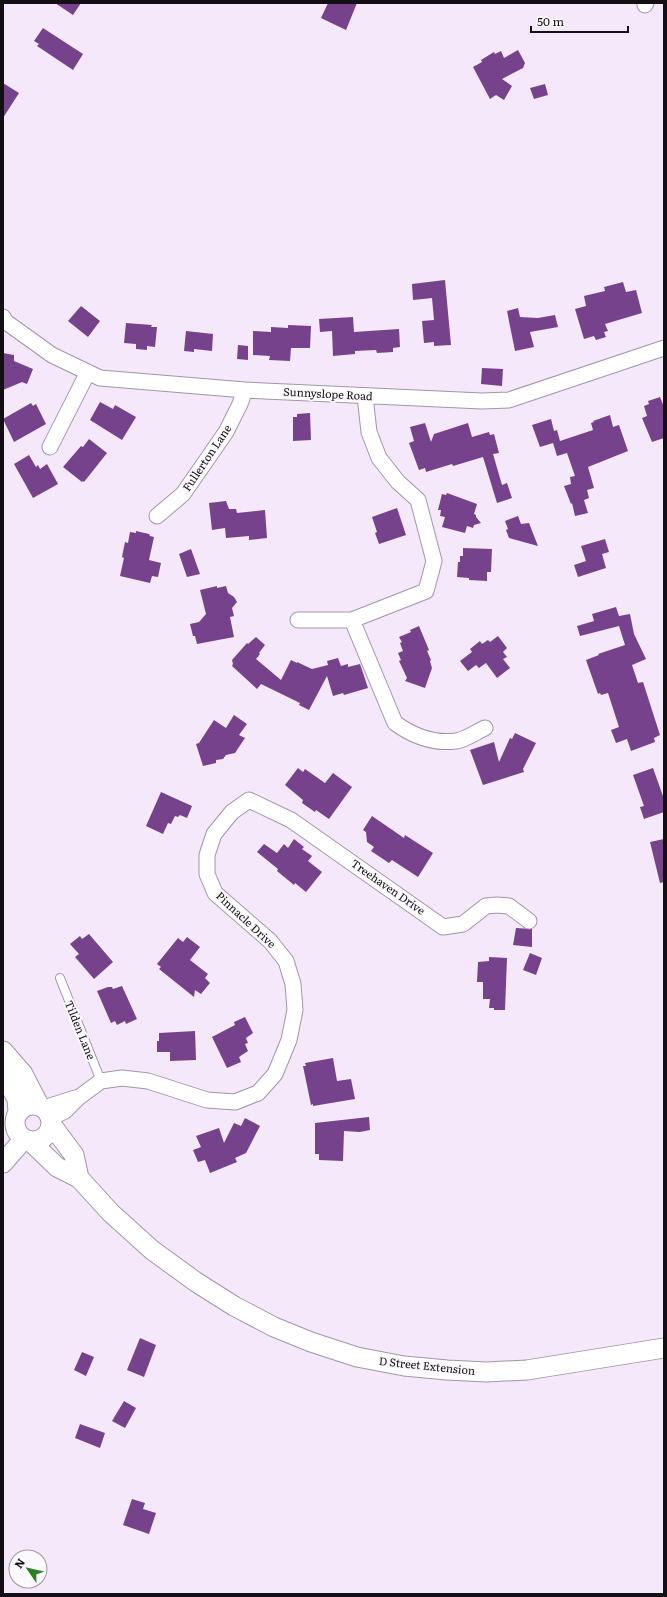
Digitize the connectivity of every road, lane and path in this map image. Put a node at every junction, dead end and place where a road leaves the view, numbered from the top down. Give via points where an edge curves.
1 (3, 317) edge
2 (664, 348) edge
3 (88, 372) junction
4 (245, 390) junction
5 (365, 396) junction
6 (50, 447) dead end
7 (157, 516) dead end
8 (298, 620) dead end
9 (352, 620) junction
10 (485, 728) dead end
11 (249, 800) joint
12 (529, 920) dead end
13 (60, 978) dead end
14 (3, 1051) edge
15 (3, 1058) edge
16 (100, 1081) junction
17 (46, 1114) junction
18 (16, 1115) junction
19 (3, 1134) edge
20 (27, 1140) junction
21 (3, 1163) edge
22 (79, 1178) junction
23 (664, 1348) edge

1 - 3 street, Sunnyslope Road via 6,322 52,355
2 - 5 street, Sunnyslope Road via 509,400
3 - 4 street, Sunnyslope Road via 100,378
3 - 6 street
4 - 5 street, Sunnyslope Road
4 - 7 street, Fullerton Lane via 226,432 183,494
5 - 9 street via 369,432 379,458 398,482 418,500 434,561 426,591
8 - 9 street
9 - 10 street via 395,723 410,733 432,740 457,741
11 - 12 street, Treehaven Drive via 291,820 443,927 463,924 486,906 497,904 509,906
11 - 16 street, Pinnacle Drive via 232,812 214,834 207,854 207,874 215,893 270,940 286,961 293,984 295,1010 289,1040 275,1074 258,1093 235,1102 207,1100 148,1081 122,1078
13 - 16 lane, Tilden Lane
14 - 17 street via 23,1074
15 - 18 street via 10,1086 17,1099
16 - 17 street, Pinnacle Drive via 65,1111
17 - 18 street via 27,1105
17 - 20 street via 47,1135 36,1141
17 - 22 street via 74,1155
18 - 19 street
18 - 20 street via 16,1130
20 - 21 street
20 - 22 street, D Street Extension via 57,1167
22 - 23 street, D Street Extension via 146,1244 196,1282 274,1327 357,1357 404,1366 486,1372 527,1370

